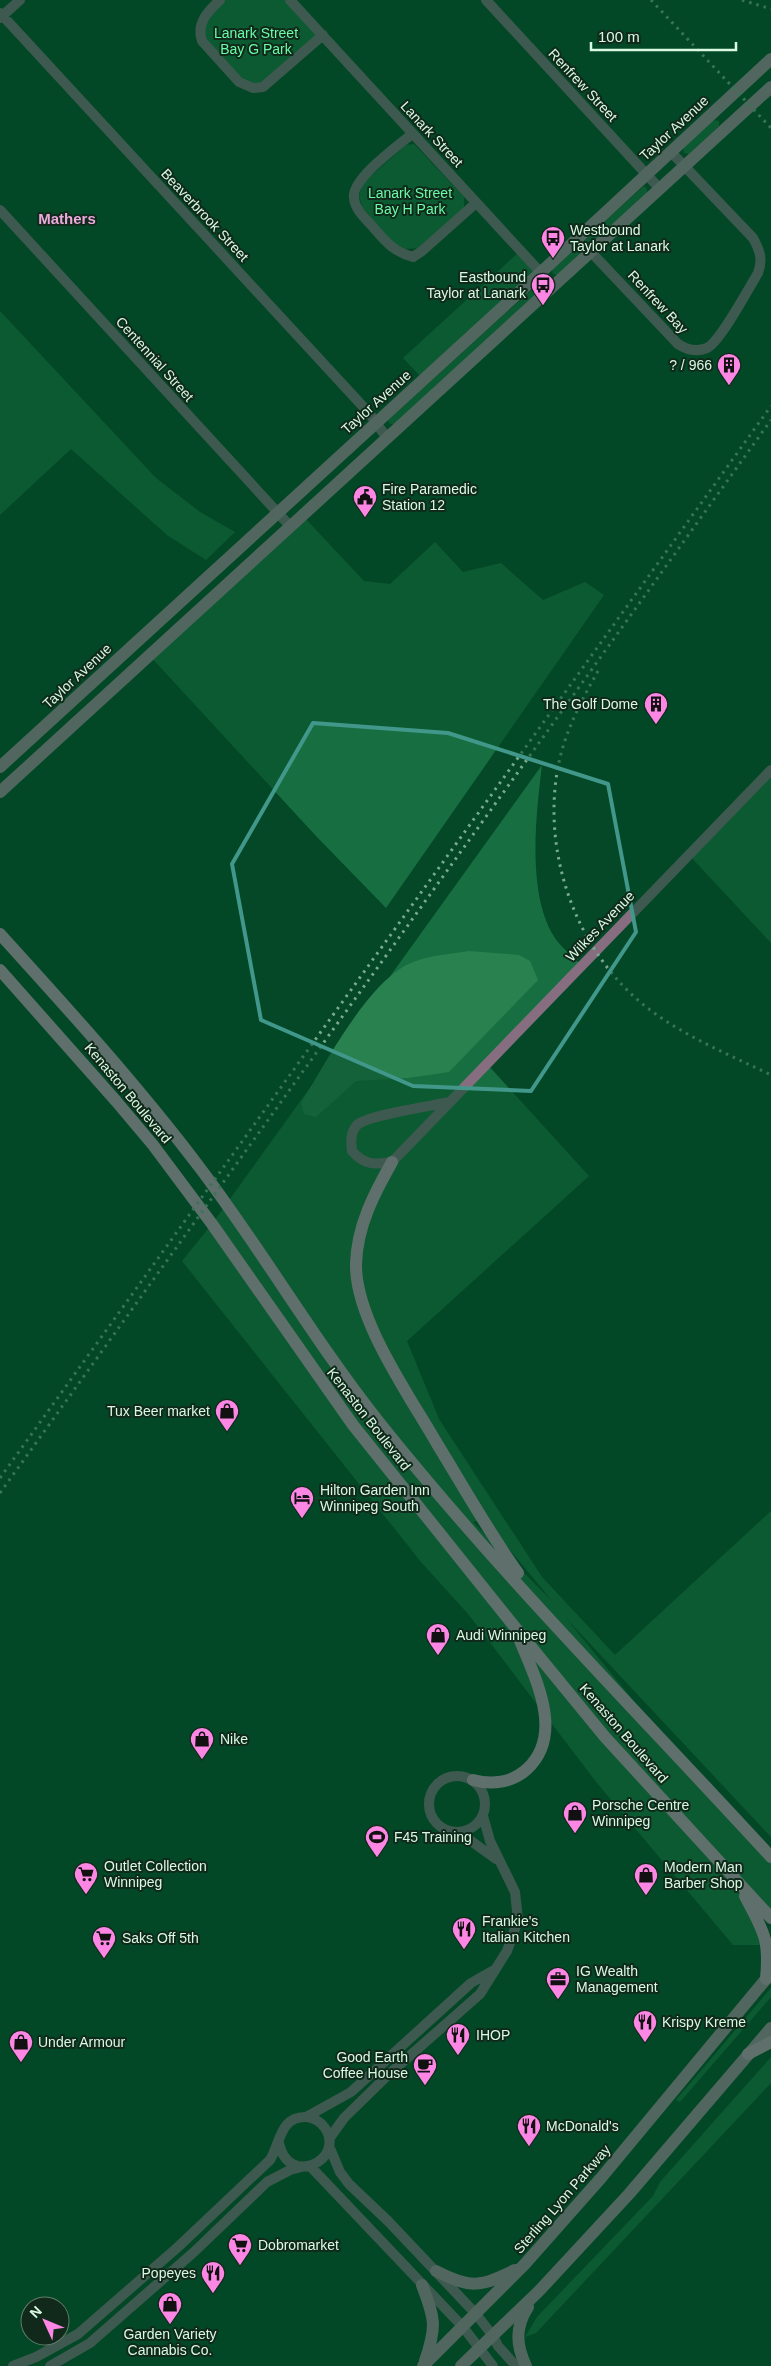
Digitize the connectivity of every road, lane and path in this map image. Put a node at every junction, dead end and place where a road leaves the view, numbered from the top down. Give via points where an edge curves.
1 (20, 0) edge
2 (220, 0) edge
3 (290, 0) edge
4 (486, 0) edge
5 (1, 15) edge
6 (322, 35) junction
7 (771, 59) edge
8 (771, 87) edge
9 (412, 134) junction
10 (671, 152) junction
11 (685, 166) junction
12 (646, 174) junction
13 (660, 189) junction
14 (476, 203) junction
15 (0, 210) edge
16 (591, 252) junction
17 (540, 273) junction
18 (554, 286) junction
19 (376, 422) junction
20 (387, 438) junction
21 (277, 512) junction
22 (290, 526) junction
23 (0, 767) edge
24 (771, 770) edge
25 (0, 792) edge
26 (0, 934) edge
27 (0, 970) edge
28 (450, 1102) junction
29 (392, 1162) junction
30 (550, 1618) junction
31 (514, 1626) junction
32 (473, 1780) junction
33 (483, 1816) junction
34 (460, 1833) junction
35 (757, 1842) junction
36 (771, 1850) edge
37 (771, 1857) edge
38 (499, 1862) junction
39 (737, 1881) junction
40 (771, 1918) edge
41 (497, 1968) junction
42 (768, 1976) edge
43 (771, 2028) edge
44 (771, 2042) edge
45 (748, 2054) junction
46 (306, 2117) junction
47 (279, 2143) junction
48 (329, 2143) junction
49 (307, 2167) junction
50 (524, 2266) junction
51 (436, 2272) junction
52 (422, 2285) junction
53 (539, 2291) junction
54 (476, 2314) junction
55 (463, 2327) junction
56 (493, 2336) junction
57 (480, 2349) junction
58 (13, 2366) edge
59 (50, 2366) edge
60 (423, 2366) edge
61 (461, 2366) edge
62 (493, 2366) edge
63 (516, 2366) edge
64 (526, 2366) edge

1 - 5 street
2 - 6 street via 208,11 201,23 200,34 246,87 263,87 272,81
3 - 6 street, Lanark Street
4 - 12 street, Renfrew Street
5 - 19 street, Beaverbrook Street
6 - 9 street, Lanark Street
7 - 10 main road, Taylor Avenue
8 - 11 main road
9 - 14 street, Lanark Street
9 - 14 street via 361,179 354,190 354,200 360,213 390,246 413,257
10 - 11 street, Renfrew Bay
10 - 12 main road, Taylor Avenue
11 - 13 main road
11 - 16 street, Renfrew Bay via 753,238 760,251 758,273 709,347 686,350 678,344
12 - 13 street, Renfrew Street
12 - 17 main road, Taylor Avenue
13 - 16 main road
14 - 17 street, Lanark Street
15 - 21 street, Centennial Street
16 - 18 main road
17 - 18 street, Lanark Street
17 - 19 main road, Taylor Avenue
18 - 20 main road
19 - 20 street, Beaverbrook Street
19 - 21 main road, Taylor Avenue
20 - 22 main road
21 - 22 street, Centennial Street
21 - 23 main road, Taylor Avenue
22 - 25 main road
24 - 28 street, Wilkes Avenue
26 - 30 main road, Kenaston Boulevard via 125,1075 200,1168 387,1431 439,1495
27 - 31 main road, Kenaston Boulevard via 153,1145 347,1418
28 - 29 street, Wilkes Avenue
28 - 29 street via 364,1120 357,1126 351,1138 352,1151 358,1158 371,1164
29 - 30 main road via 371,1199 358,1241 356,1266 360,1292 390,1364 496,1541
30 - 35 main road, Kenaston Boulevard
31 - 32 main road via 536,1679 545,1712 544,1743 535,1762 520,1775 487,1784
31 - 39 main road, Kenaston Boulevard via 605,1737
32 - 33 street via 484,1798
32 - 34 street via 457,1776 448,1778 433,1789 430,1798 432,1816 437,1824 444,1830
33 - 34 street via 478,1823
33 - 38 street
34 - 38 street
35 - 36 main road
35 - 37 main road, Kenaston Boulevard
38 - 41 street via 515,1892 518,1920
39 - 40 main road, Kenaston Boulevard
39 - 42 main road via 766,1936
41 - 46 street via 471,1983 351,2092
41 - 48 street via 480,1994 344,2118
42 - 50 main road, Sterling Lyon Parkway
43 - 45 main road
44 - 45 main road
45 - 53 main road via 629,2194
46 - 47 street via 284,2127
46 - 48 street via 324,2126
47 - 49 street via 284,2157 296,2166
47 - 58 street via 265,2165 178,2247 78,2334
48 - 49 street via 323,2159
48 - 51 street via 340,2172 349,2184
49 - 52 street
49 - 59 street via 290,2170 267,2182 194,2252 90,2343
50 - 51 main road via 476,2284 460,2283
50 - 54 main road, Sterling Lyon Parkway
51 - 54 street
52 - 55 street
52 - 60 main road via 432,2311 434,2328
53 - 56 main road
53 - 64 main road via 522,2317 517,2336
54 - 55 main road, Sterling Lyon Parkway
54 - 56 street
55 - 57 street
55 - 60 main road, Sterling Lyon Parkway
56 - 57 main road
56 - 63 street
57 - 61 main road
57 - 62 street

